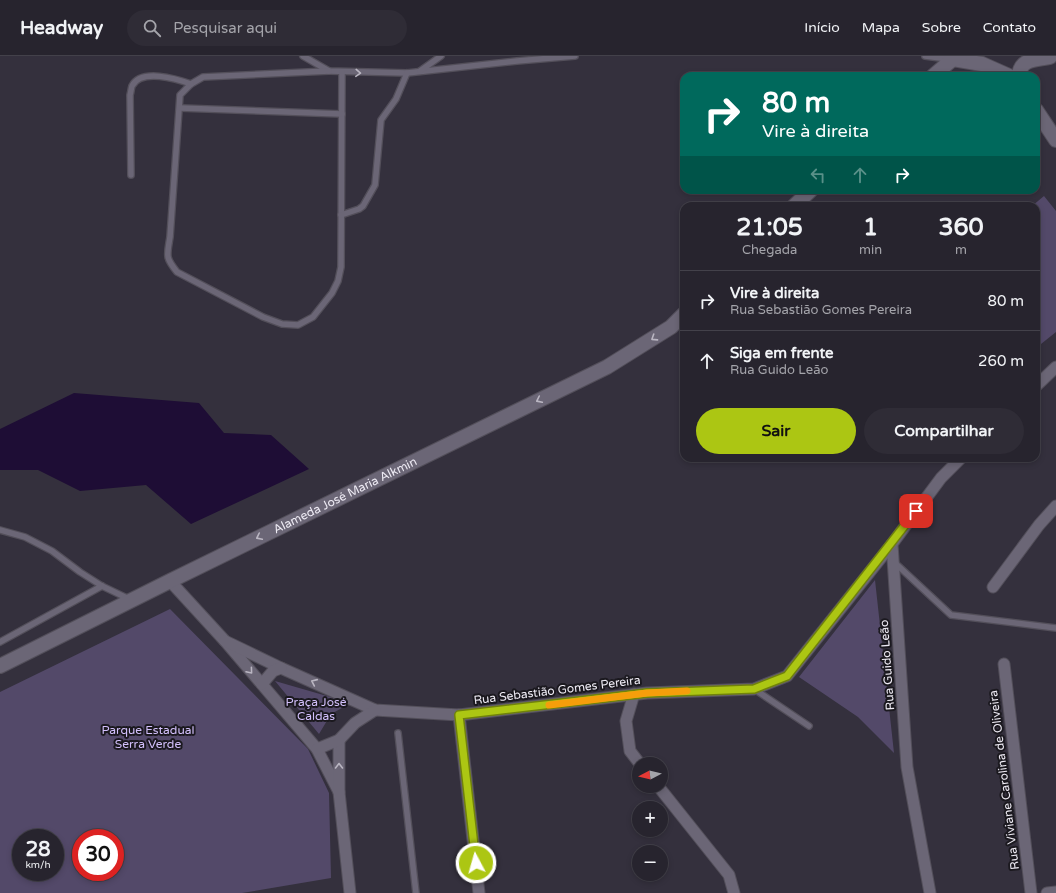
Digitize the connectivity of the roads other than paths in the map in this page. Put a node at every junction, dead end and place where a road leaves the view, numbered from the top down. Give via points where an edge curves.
1 (303, 56) edge
2 (441, 56) edge
3 (574, 56) edge
4 (925, 56) edge
5 (966, 56) edge
6 (1049, 57) edge
7 (953, 59) junction
8 (329, 71) junction
9 (420, 71) junction
10 (342, 72) junction
11 (938, 72) edge
12 (1000, 72) edge
13 (1019, 72) edge
14 (407, 73) junction
15 (191, 84) junction
16 (180, 108) junction
17 (342, 114) junction
18 (1040, 116) edge
19 (1056, 140) edge
20 (131, 175) dead end
21 (807, 194) edge
22 (798, 202) edge
23 (341, 215) junction
24 (680, 318) edge
25 (1056, 367) edge
26 (1040, 382) edge
27 (957, 462) edge
28 (1056, 506) edge
29 (0, 530) edge
30 (892, 544) junction
31 (894, 562) junction
32 (170, 581) junction
33 (102, 586) junction
34 (993, 587) dead end
35 (131, 600) junction
36 (1056, 628) edge
37 (225, 641) junction
38 (0, 642) edge
39 (1004, 664) dead end
40 (0, 666) edge
41 (281, 668) junction
42 (262, 684) junction
43 (754, 689) junction
44 (634, 694) junction
45 (375, 710) junction
46 (459, 715) junction
47 (809, 726) dead end
48 (398, 733) dead end
49 (339, 740) junction
50 (317, 749) junction
51 (635, 757) edge
52 (339, 792) junction
53 (664, 793) edge
54 (1056, 892) edge
55 (350, 893) edge
56 (416, 893) edge
57 (479, 893) edge
58 (734, 893) edge
59 (930, 893) edge
60 (1031, 893) edge
61 (1047, 893) edge

1 - 8 lane
2 - 9 lane
3 - 9 lane
4 - 7 lane
5 - 7 street
6 - 13 street via 1024,63
7 - 11 street
7 - 12 street via 982,64
8 - 10 lane
8 - 15 lane via 203,77
9 - 14 lane
10 -> 14 lane
10 - 17 lane
14 - 23 lane via 396,99 381,120 375,185 363,206
15 - 16 lane via 180,95
15 - 20 lane via 157,76 137,80 132,86
16 - 17 lane
16 - 23 lane via 168,253 169,261 177,272 263,317 282,324 298,325 313,317 338,281 341,267
17 - 23 lane
18 - 19 street
21 - 22 street
24 -> 32 street, Alameda José Maria Alkmin via 671,327 606,368
25 - 26 street
27 - 30 street via 941,478
28 - 34 street
29 - 33 lane via 25,537 52,551
30 - 31 street, Rua Guido Leão
30 - 43 street, Rua Sebastião Gomes Pereira via 787,676
31 - 36 lane via 951,615
31 - 59 street, Rua Guido Leão via 907,767
32 - 35 street, Alameda José Maria Alkmin
32 - 37 street
33 - 35 lane
33 - 38 lane
35 - 40 street, Alameda José Maria Alkmin
37 - 41 street
37 -> 42 street
39 - 60 street, Rua Viviane Carolina de Oliveira
41 - 42 street via 274,671
45 -> 41 street
42 - 50 street
43 - 44 street, Rua Sebastião Gomes Pereira
43 - 47 lane
44 - 46 street, Rua Sebastião Gomes Pereira
44 - 51 street via 626,721 630,751
45 - 46 street, Rua Sebastião Gomes Pereira
45 - 49 street via 355,723
46 - 57 street
48 - 56 lane
49 - 50 street
52 -> 49 street
50 - 52 street
52 - 55 street
53 - 58 street via 729,875
54 - 61 street

